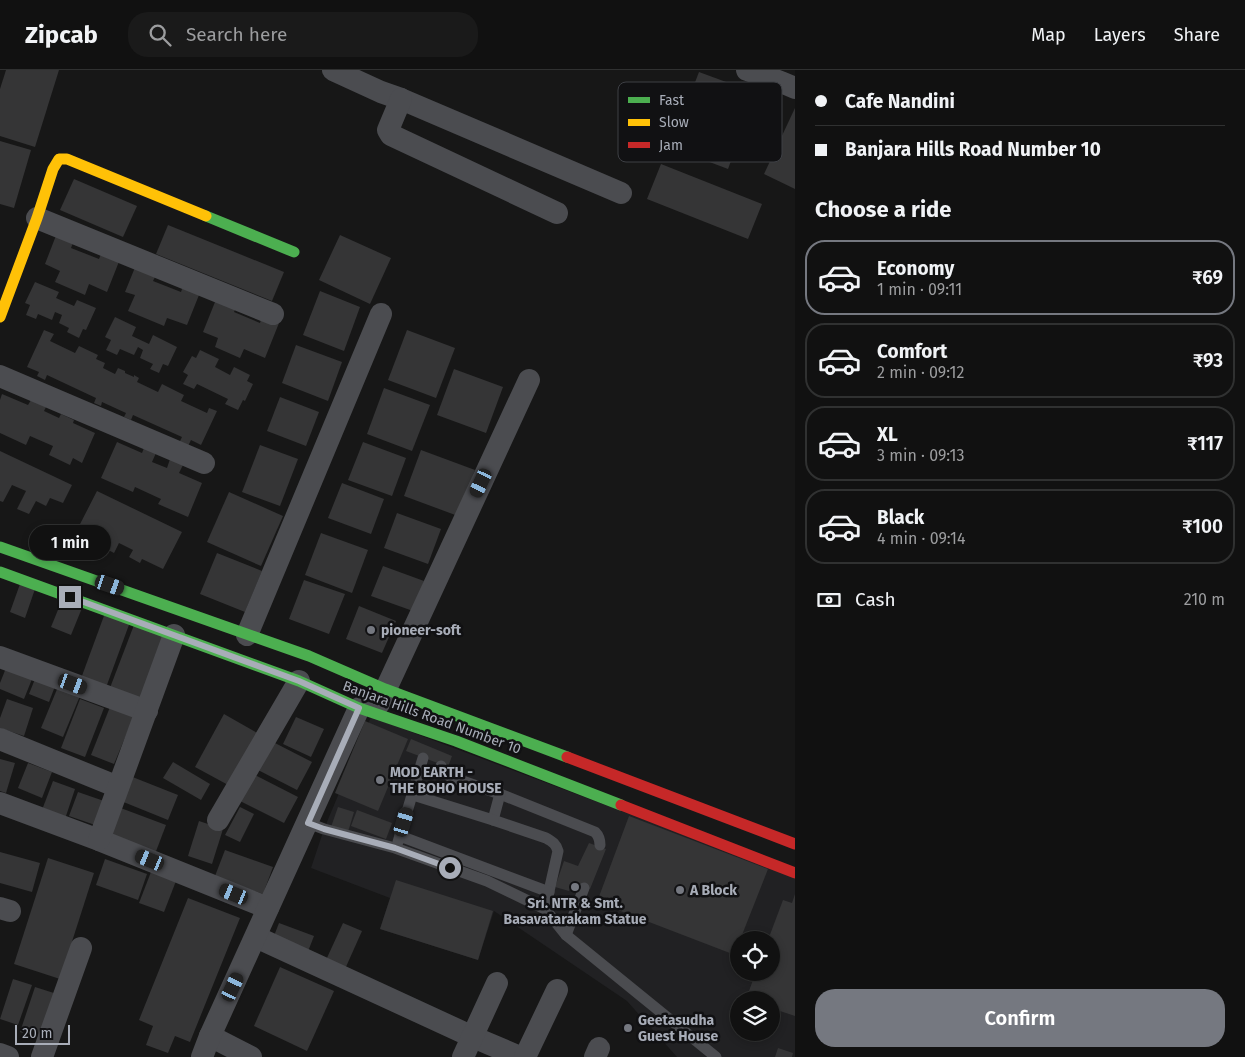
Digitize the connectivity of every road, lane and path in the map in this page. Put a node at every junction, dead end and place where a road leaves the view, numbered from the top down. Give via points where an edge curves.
1 (333, 70) edge
2 (747, 70) edge
3 (787, 80) edge
4 (401, 99) junction
5 (622, 193) dead end
6 (557, 213) dead end
7 (37, 218) junction
8 (294, 252) dead end
9 (273, 314) dead end
10 (381, 314) dead end
11 (0, 317) edge
12 (0, 376) edge
13 (529, 380) dead end
14 (204, 463) dead end
15 (0, 546) edge
16 (0, 572) edge
17 (174, 635) junction
18 (247, 635) junction
19 (0, 657) edge
20 (299, 681) junction
21 (385, 689) junction
22 (147, 711) junction
23 (367, 711) junction
24 (433, 733) junction
25 (0, 739) edge
26 (450, 739) junction
27 (428, 745) dead end
28 (445, 752) dead end
29 (423, 758) dead end
30 (441, 766) dead end
31 (118, 787) junction
32 (500, 794) junction
33 (412, 795) junction
34 (0, 803) edge
35 (218, 820) dead end
36 (493, 820) junction
37 (308, 823) junction
38 (400, 836) junction
39 (98, 840) junction
40 (795, 844) edge
41 (600, 845) dead end
42 (395, 848) junction
43 (795, 873) edge
44 (584, 888) dead end
45 (549, 892) junction
46 (268, 908) junction
47 (545, 908) junction
48 (566, 934) junction
49 (256, 938) junction
50 (81, 948) dead end
51 (497, 983) dead end
52 (557, 990) dead end
53 (210, 1036) junction
54 (468, 1047) edge
55 (0, 1054) edge
56 (8, 1057) edge
57 (42, 1057) edge
58 (202, 1057) edge
59 (251, 1057) edge
60 (520, 1057) edge
61 (525, 1057) edge
62 (716, 1057) edge

1 - 4 street
2 - 3 street
4 - 5 street
4 - 6 street via 388,130 392,134
7 - 8 main road via 53,169 59,159 67,158
7 - 9 street
7 - 11 main road
10 - 18 street
12 - 14 street
13 - 21 street
15 - 18 main road, Banjara Hills Road Number 10
16 - 17 main road, Banjara Hills Road Number 10
17 - 20 main road, Banjara Hills Road Number 10
17 - 22 street
18 - 21 main road, Banjara Hills Road Number 10 via 309,656
19 - 22 street
20 - 23 main road, Banjara Hills Road Number 10
20 - 35 street
21 - 23 street
21 - 40 main road, Banjara Hills Road Number 10
22 - 31 street
23 - 24 main road, Banjara Hills Road Number 10
23 - 37 street
24 - 26 main road, Banjara Hills Road Number 10
24 - 27 lane
25 - 31 street
26 - 28 lane
26 - 43 main road, Banjara Hills Road Number 10
29 - 33 lane
30 - 32 lane via 451,777
31 - 39 street
32 - 36 lane
32 - 41 lane via 595,832
33 - 36 lane
33 - 38 lane
34 - 39 street
36 - 45 lane via 554,842 558,852
37 - 42 lane
37 - 46 street
38 - 42 lane
38 - 45 lane
39 - 46 street
42 - 47 lane via 487,881
44 - 48 lane
45 - 47 lane
46 - 49 street
47 - 48 lane
48 - 62 lane
49 - 53 street
49 - 54 street
50 - 57 street
51 - 54 street
52 - 61 street
53 - 58 street
53 - 59 street
54 - 60 street
55 - 56 street

